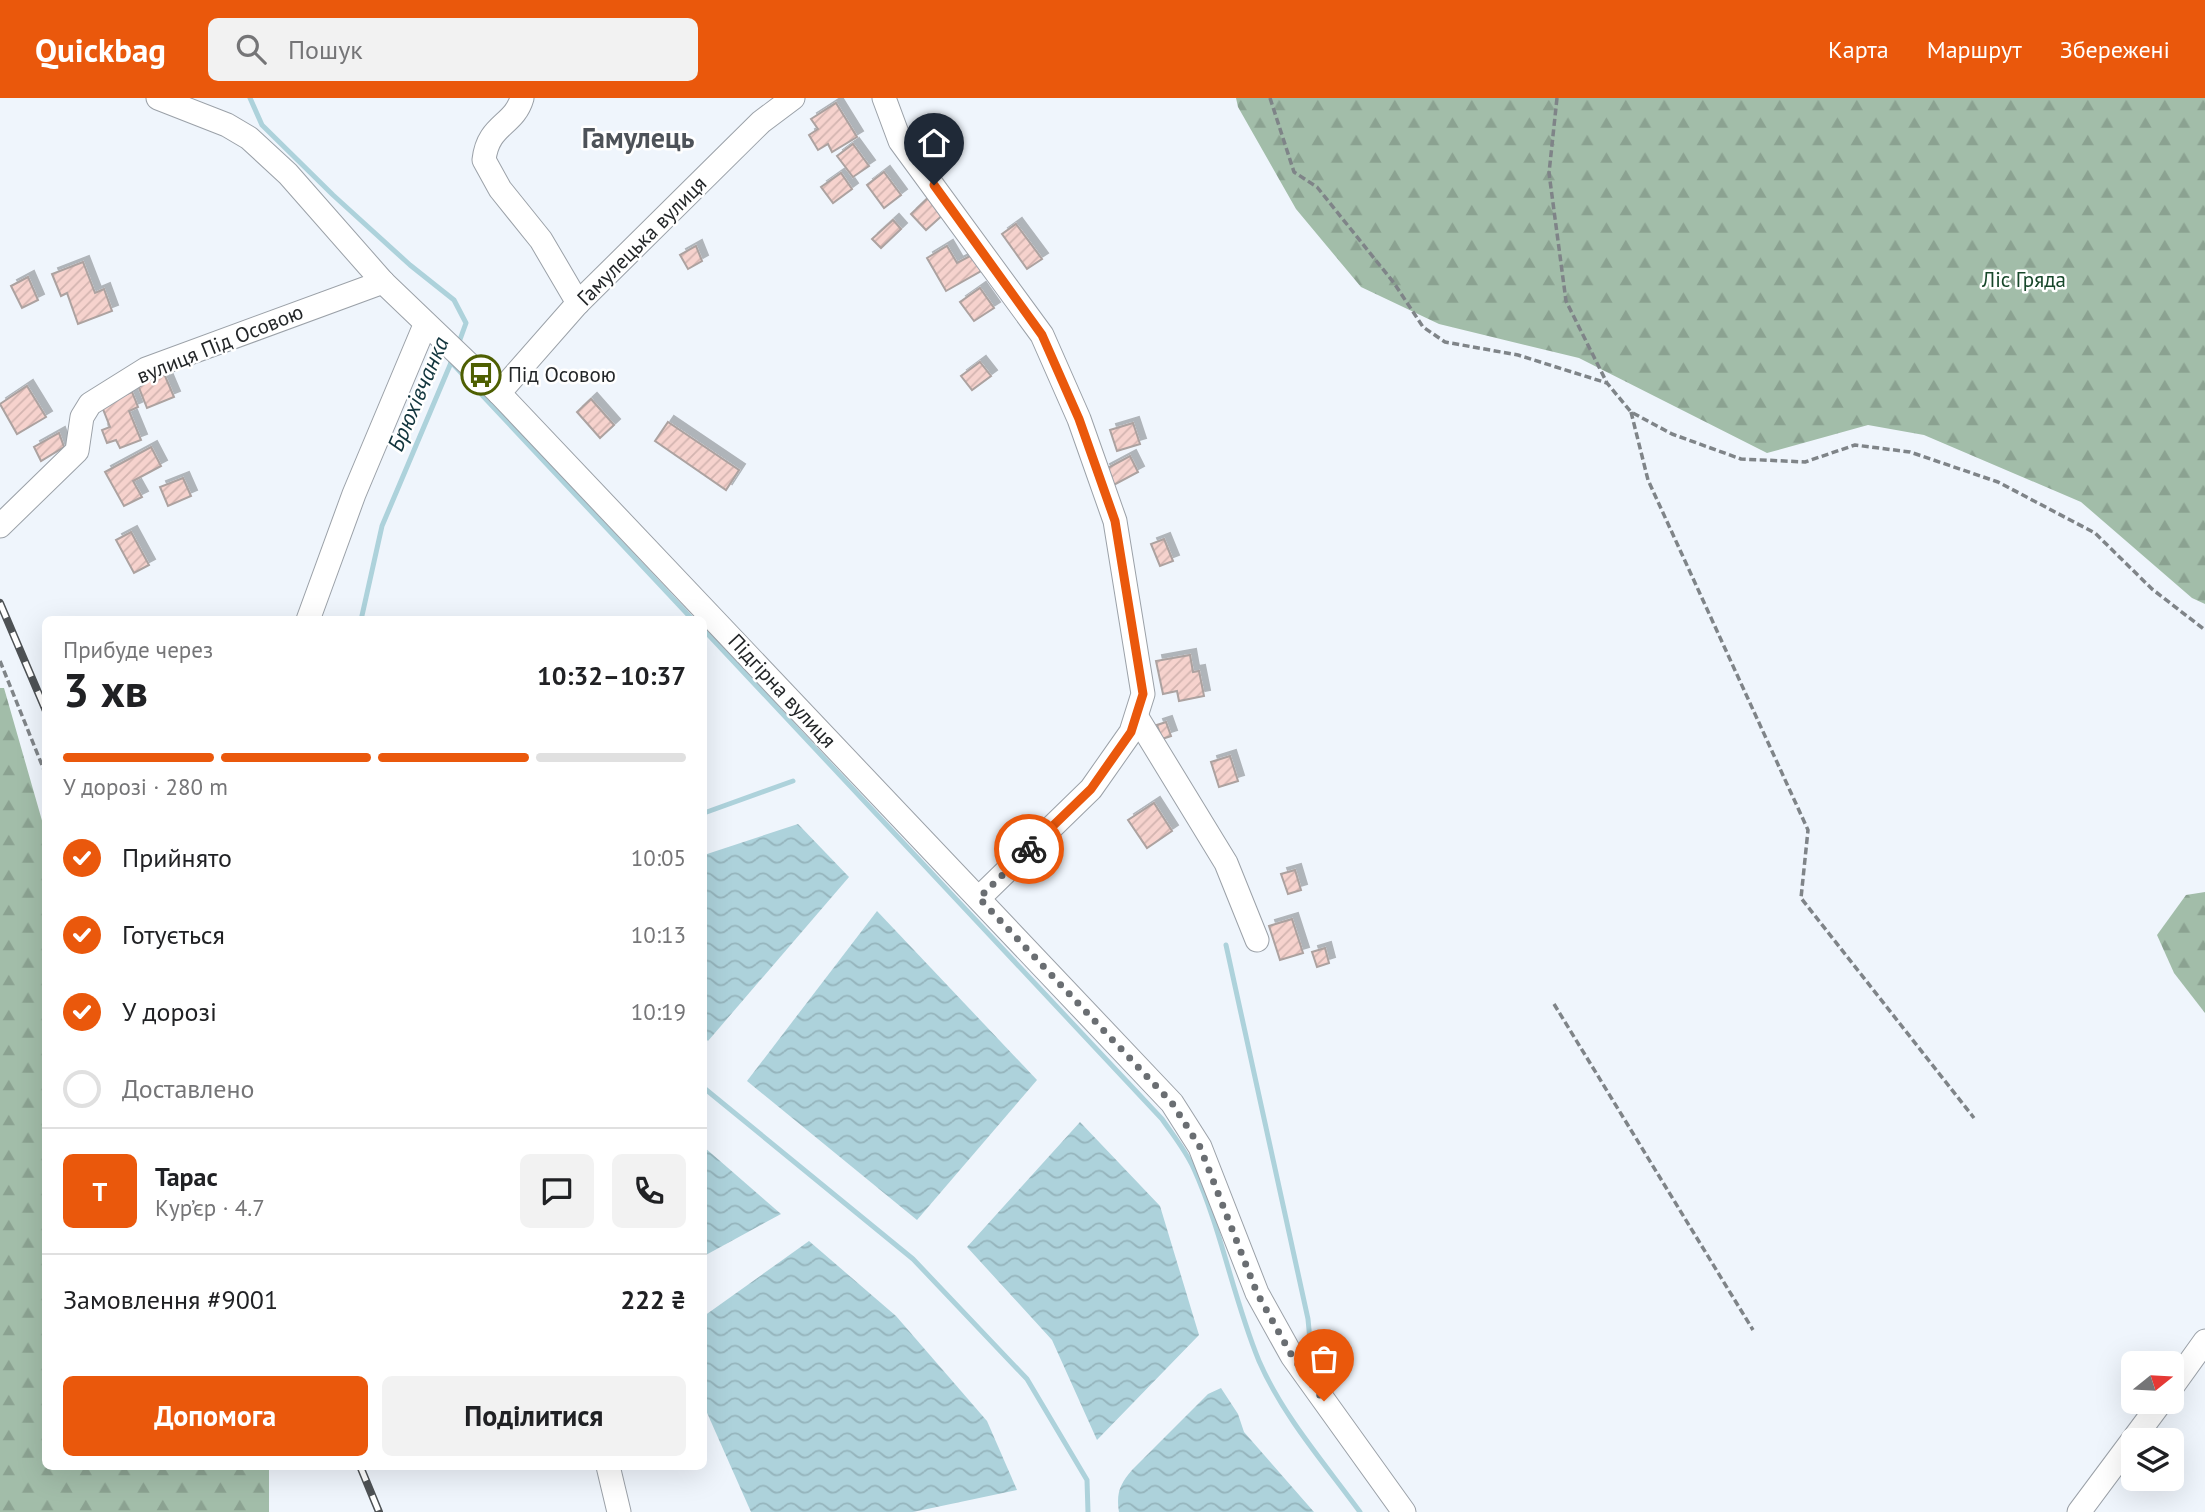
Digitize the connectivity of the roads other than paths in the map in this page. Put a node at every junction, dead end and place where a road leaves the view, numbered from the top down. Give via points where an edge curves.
1 (158, 98) edge
2 (522, 98) edge
3 (793, 98) edge
4 (884, 98) edge
5 (383, 282) junction
6 (578, 303) junction
7 (433, 332) junction
8 (499, 393) junction
9 (0, 526) edge
10 (309, 616) edge
11 (1138, 719) junction
12 (979, 898) junction
13 (1258, 940) dead end
14 (2205, 1341) edge
15 (2184, 1370) edge
16 (2152, 1414) edge
17 (609, 1470) edge
18 (618, 1507) edge
19 (1404, 1512) edge
20 (2079, 1512) edge

1 - 5 street via 227,124 249,138 288,174
2 - 6 street via 518,109 492,133 484,160 500,190 541,240
3 - 6 street, Гамулецька вулиця via 761,122
4 - 11 street via 900,141 1042,335 1079,419 1115,521 1143,694
5 - 7 street
5 - 9 street, вулиця Під Осовою via 146,369 90,404 82,417 76,452
6 - 8 street, Гамулецька вулиця
7 - 8 street, Підгірна вулиця
7 - 10 street via 354,494
8 - 12 street, Підгірна вулиця
11 - 12 street via 1091,789
11 - 13 street via 1226,863
12 - 19 street, Підгірна вулиця via 1172,1103 1200,1147 1257,1293 1292,1356
14 - 15 street
16 - 20 street
17 - 18 street

